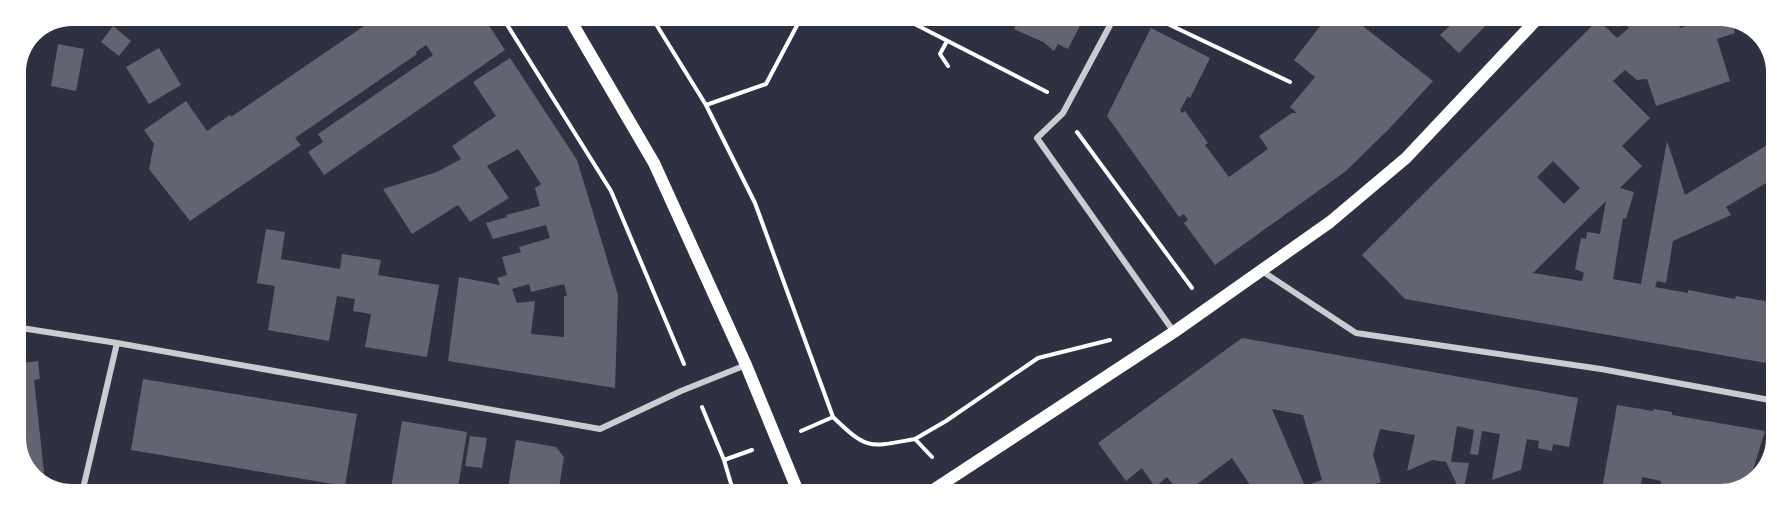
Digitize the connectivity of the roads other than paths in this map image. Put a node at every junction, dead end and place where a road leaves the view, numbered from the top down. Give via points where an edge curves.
1 (574, 26) edge
2 (1110, 26) edge
3 (1531, 26) edge
4 (1261, 271) junction
5 (26, 329) edge
6 (1174, 333) junction
7 (117, 343) junction
8 (746, 365) junction
9 (1766, 399) edge
10 (84, 484) edge
11 (795, 484) edge
12 (942, 484) edge

1 - 8 main road via 654,163
2 - 6 street via 1063,113 1037,138
3 - 4 main road via 1406,158 1330,222
4 - 6 main road
4 - 9 street via 1356,333 1601,369
5 - 7 street
6 - 12 main road
7 - 8 street via 600,429
7 - 10 street
8 - 11 main road

